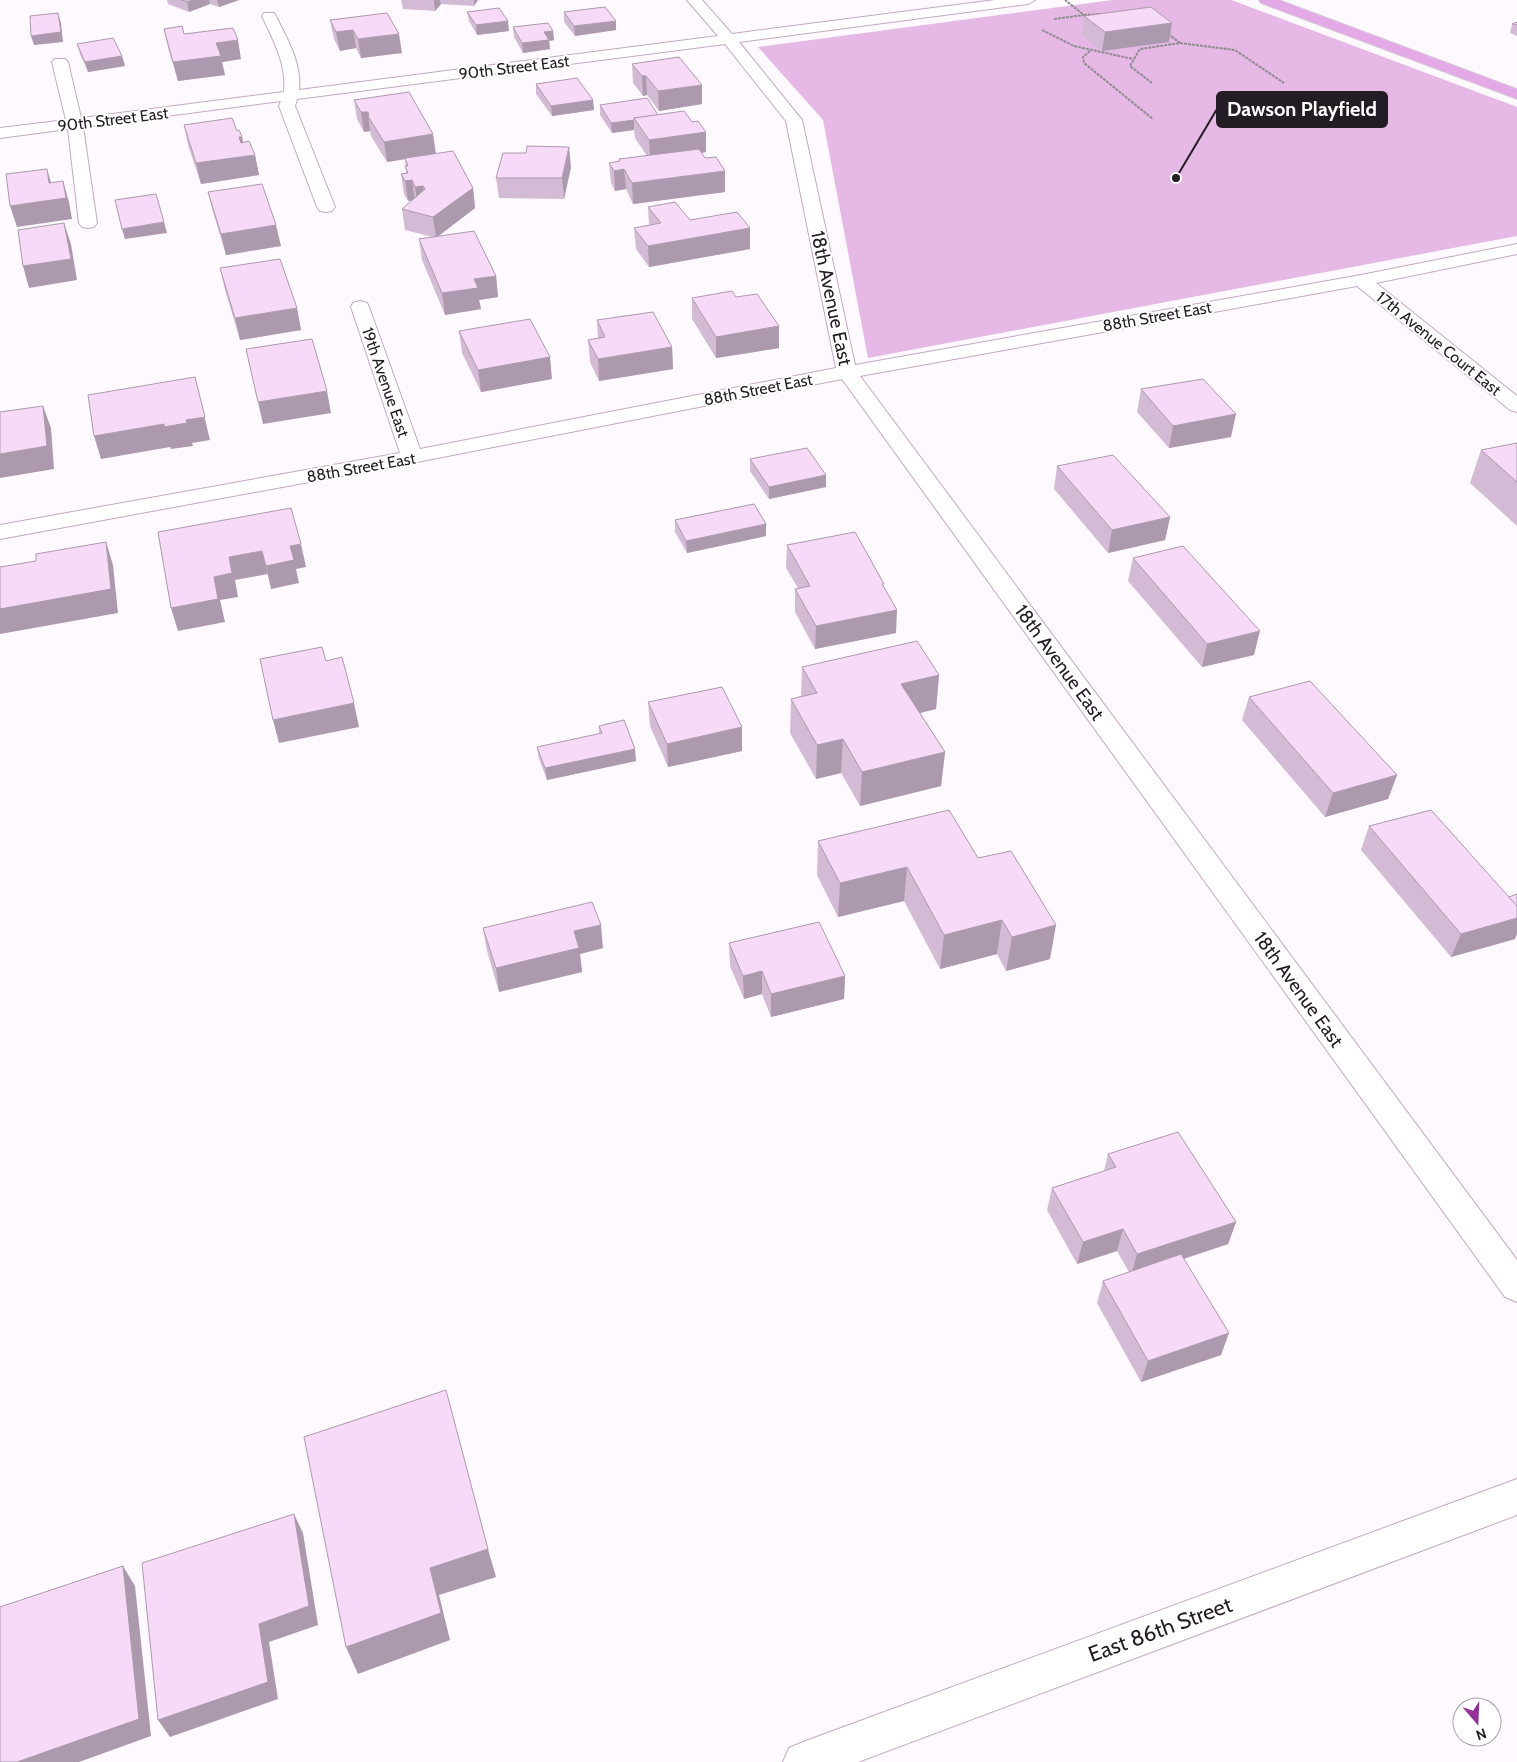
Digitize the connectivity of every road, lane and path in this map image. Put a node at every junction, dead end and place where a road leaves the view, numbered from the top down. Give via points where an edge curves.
1 (694, 0) edge
2 (1028, 0) edge
3 (1266, 0) edge
4 (1109, 14) edge
5 (1084, 15) edge
6 (269, 16) dead end
7 (1040, 28) dead end
8 (1164, 32) edge
9 (729, 39) junction
10 (1180, 43) junction
11 (1091, 51) junction
12 (1133, 59) junction
13 (60, 62) dead end
14 (1284, 82) dead end
15 (1152, 83) dead end
16 (1517, 94) edge
17 (292, 96) junction
18 (1153, 120) dead end
19 (75, 124) junction
20 (0, 133) edge
21 (326, 207) dead end
22 (88, 223) dead end
23 (1517, 249) edge
24 (1361, 280) junction
25 (360, 307) dead end
26 (847, 372) junction
27 (1517, 406) edge
28 (412, 457) junction
29 (0, 532) edge
30 (1517, 1286) edge
31 (1517, 1497) edge
32 (803, 1762) edge

1 - 9 street, 18th Avenue East
2 - 9 street, 90th Street East
3 - 16 main road
4 - 5 path
6 - 17 street via 290,66
7 - 11 path via 1061,41
8 - 10 path
9 - 17 street, 90th Street East
9 - 26 street, 18th Avenue East via 794,120
10 - 12 path via 1140,49
10 - 14 path via 1235,50
11 - 12 path
11 - 18 path via 1083,57 1084,63
12 - 15 path via 1130,66
13 - 19 street
17 - 19 street, 90th Street East
17 - 21 street via 287,106
19 - 20 street, 90th Street East
19 - 22 street
23 - 24 street, 88th Street East
24 - 26 street, 88th Street East
24 - 27 street, 17th Avenue Court East
25 - 28 street, 19th Avenue East
26 - 28 street, 88th Street East
26 - 30 street, 18th Avenue East
28 - 29 street, 88th Street East
31 - 32 street, East 86th Street

